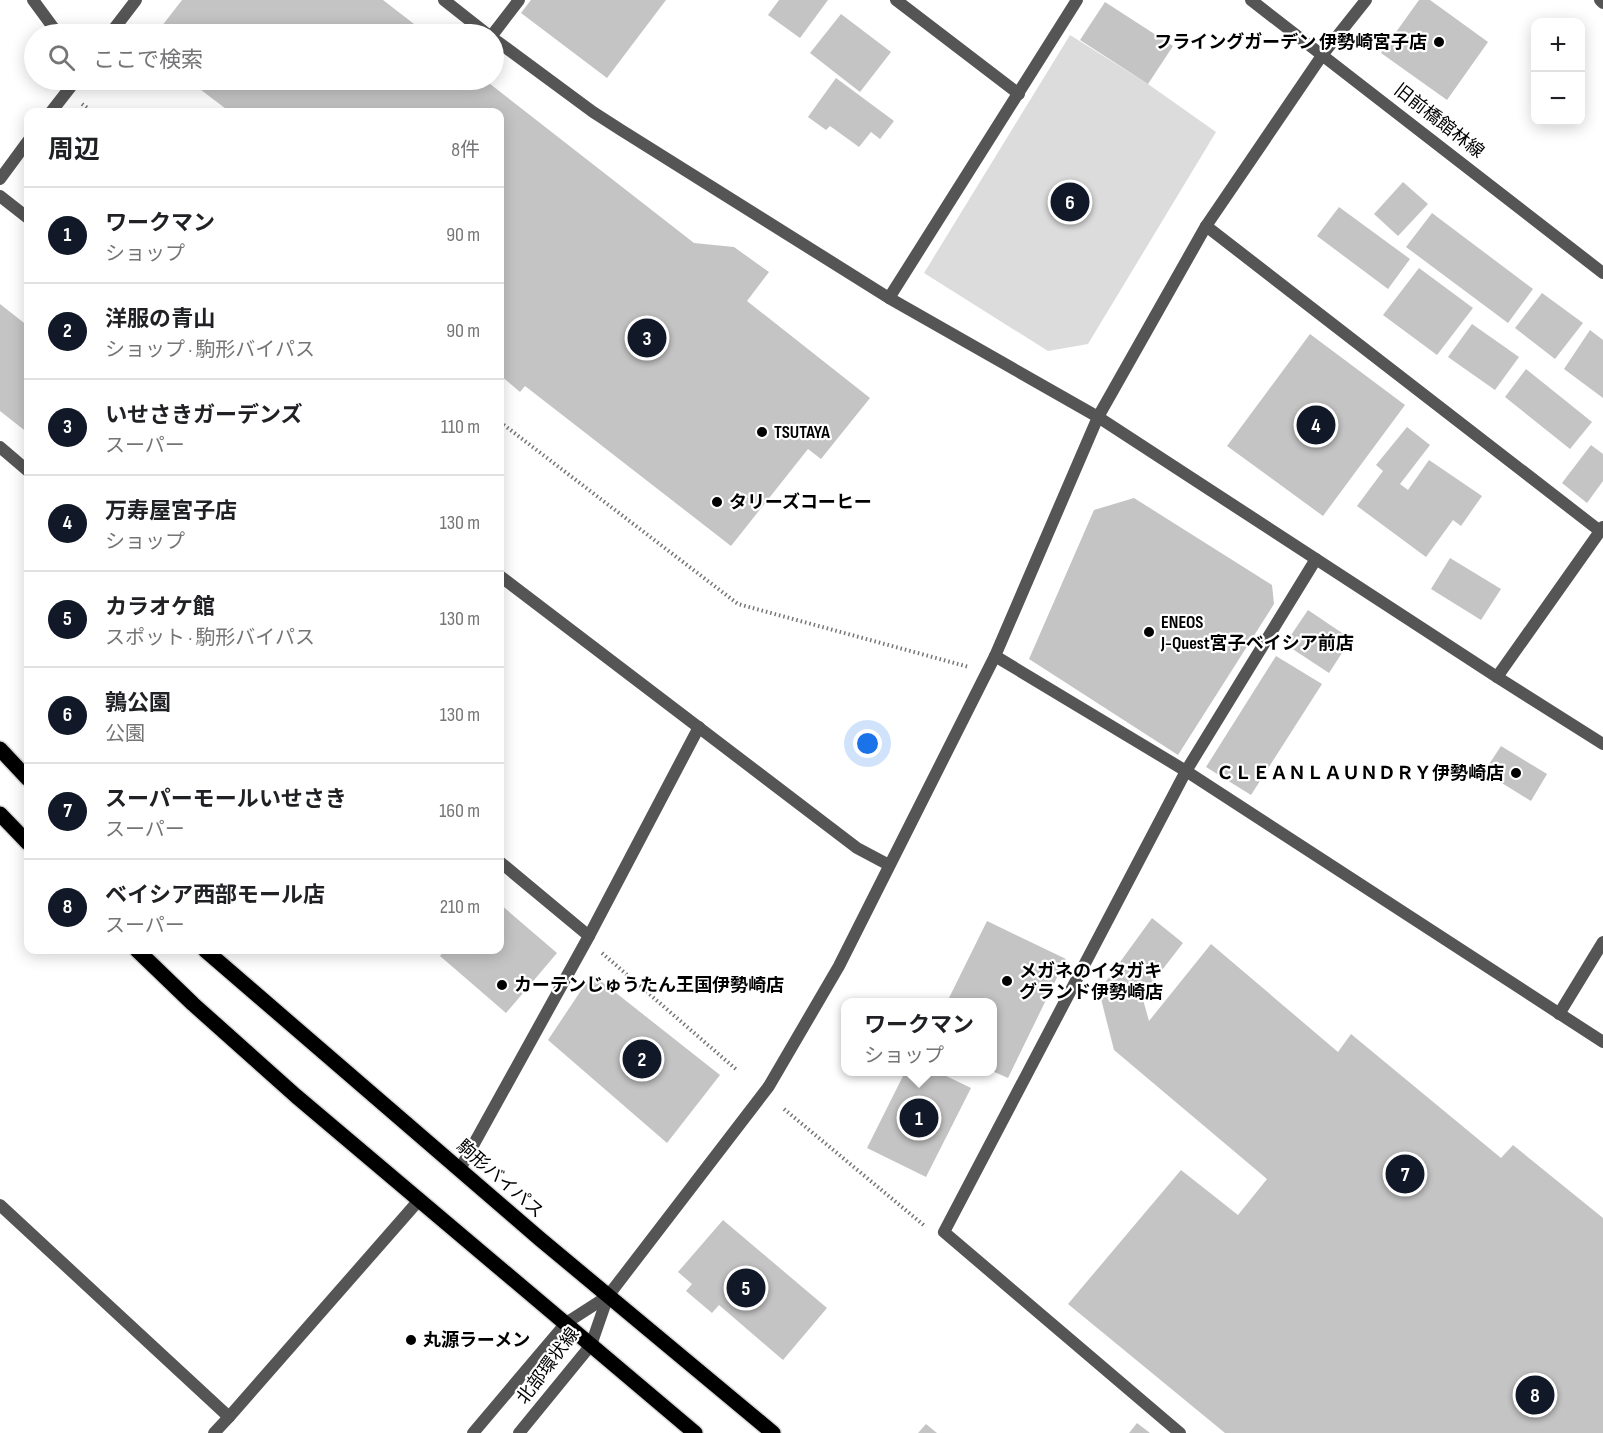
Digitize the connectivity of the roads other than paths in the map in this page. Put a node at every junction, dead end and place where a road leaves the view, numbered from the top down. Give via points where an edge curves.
1 (33, 0) edge
2 (136, 0) edge
3 (444, 0) edge
4 (519, 0) edge
5 (896, 0) edge
6 (1077, 0) edge
7 (1251, 0) edge
8 (1366, 0) edge
9 (51, 24) edge
10 (118, 24) edge
11 (474, 24) edge
12 (501, 24) edge
13 (504, 46) edge
14 (1323, 54) junction
15 (68, 90) edge
16 (1019, 94) junction
17 (54, 108) edge
18 (24, 146) edge
19 (0, 179) edge
20 (0, 196) edge
21 (24, 215) edge
22 (1206, 226) junction
23 (1603, 273) edge
24 (889, 298) junction
25 (1098, 417) junction
26 (0, 447) edge
27 (24, 468) edge
28 (1602, 529) edge
29 (1316, 559) junction
30 (504, 579) edge
31 (995, 656) junction
32 (1497, 678) junction
33 (699, 727) junction
34 (1603, 744) edge
35 (0, 749) edge
36 (1186, 771) junction
37 (24, 774) edge
38 (0, 814) edge
39 (24, 839) edge
40 (504, 865) edge
41 (889, 865) junction
42 (589, 936) junction
43 (1603, 942) edge
44 (141, 954) edge
45 (210, 954) edge
46 (1559, 1014) junction
47 (1603, 1042) edge
48 (460, 1169) junction
49 (420, 1199) junction
50 (0, 1205) edge
51 (608, 1296) junction
52 (566, 1323) junction
53 (591, 1345) junction
54 (229, 1417) junction
55 (214, 1433) edge
56 (473, 1433) edge
57 (519, 1433) edge
58 (695, 1433) edge
59 (773, 1433) edge
60 (1180, 1433) edge

1 - 9 street
2 - 10 street
3 - 11 street
4 - 12 street
5 - 16 street
6 - 16 street
7 - 14 street, 旧前橋館林線
8 - 14 street
13 - 24 street via 594,112
14 - 22 street
14 - 23 street, 旧前橋館林線
15 - 17 street
16 - 24 street
18 - 19 street
20 - 21 street
22 - 25 street
22 - 28 street
24 - 25 street
25 - 29 street
25 - 31 street
26 - 27 street
28 - 32 street
29 - 32 street
29 - 36 street
30 - 33 street
31 - 36 street
31 - 41 street
32 - 34 street
33 - 41 street via 857,848
33 - 42 street
35 - 37 main road
36 - 46 street
36 - 60 street via 944,1232
38 - 39 main road
40 - 42 street
41 - 51 street via 839,966 769,1086
42 - 48 street
43 - 46 street
44 - 49 main road via 296,1096
45 - 48 main road, 駒形バイパス
46 - 47 street
48 - 51 main road, 駒形バイパス
49 - 52 main road
49 - 54 street
50 - 54 street
51 - 52 street, 北部環状線
51 - 53 street, 北部環状線
51 - 59 main road, 駒形バイパス
52 - 53 main road
52 - 56 street, 北部環状線
53 - 57 street, 北部環状線
53 - 58 main road
54 - 55 street

